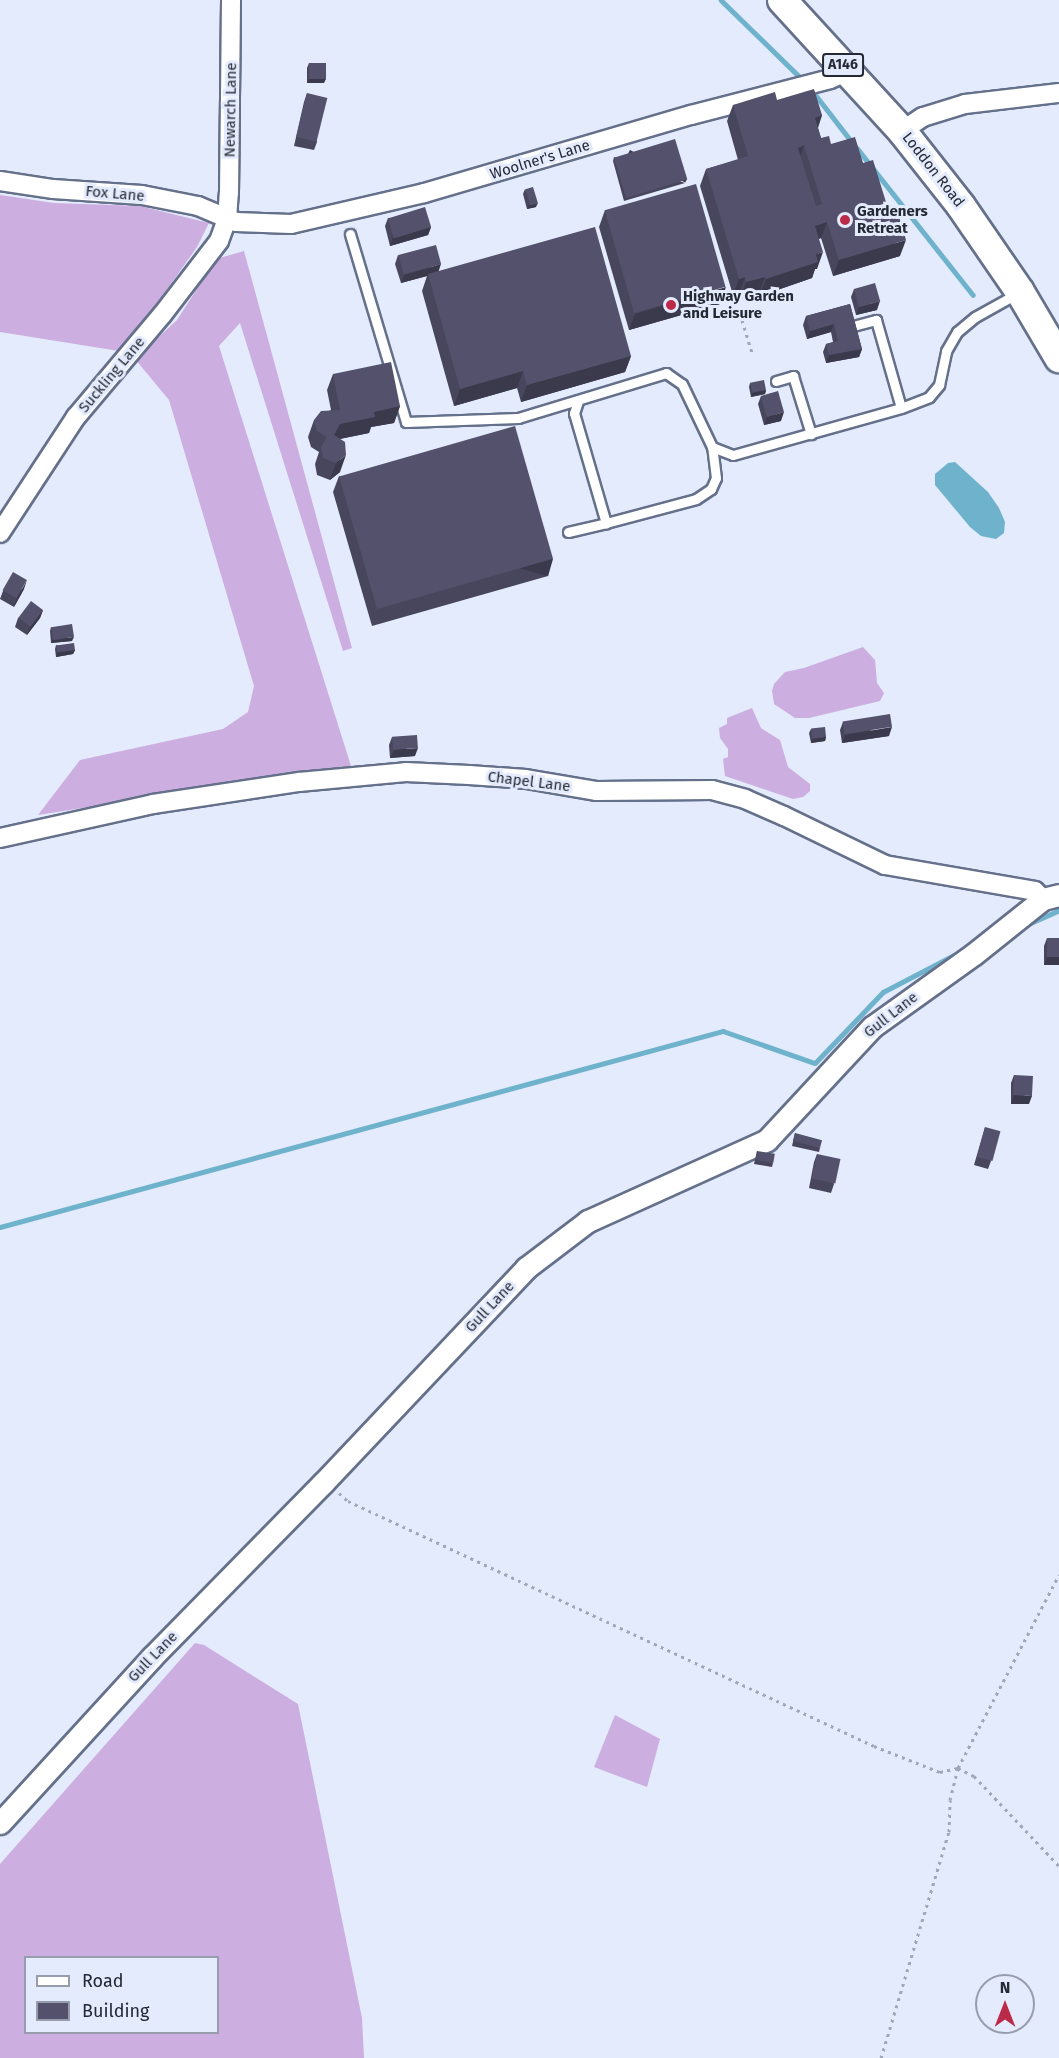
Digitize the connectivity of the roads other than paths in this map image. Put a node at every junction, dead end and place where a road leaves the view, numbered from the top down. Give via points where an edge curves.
1 (231, 0) edge
2 (782, 0) edge
3 (849, 71) junction
4 (1059, 93) edge
5 (902, 131) junction
6 (0, 181) edge
7 (227, 219) junction
8 (350, 234) dead end
9 (1020, 292) junction
10 (853, 326) edge
11 (1059, 358) edge
12 (776, 381) dead end
13 (578, 401) junction
14 (901, 408) junction
15 (811, 434) junction
16 (712, 447) junction
17 (606, 523) junction
18 (567, 532) dead end
19 (0, 533) edge
20 (0, 838) edge
21 (1051, 897) edge
22 (0, 1823) edge

1 - 7 street, Newarch Lane
2 - 3 highway, Loddon Road / A146
3 - 5 highway, Loddon Road / A146
3 - 7 street, Woolner's Lane via 424,194 291,224
4 - 5 street via 965,104 923,117
5 - 9 highway, Loddon Road / A146 via 961,206
6 - 7 street, Fox Lane via 142,195 198,206
7 - 19 street, Suckling Lane via 219,241 76,417
8 - 13 lane via 406,422 518,418
9 - 11 highway, Loddon Road / A146
9 - 14 lane via 975,317 957,332 946,351 939,385 929,397
10 - 14 lane via 876,320
12 - 15 lane via 793,376
13 - 16 lane via 666,373 682,384
13 - 17 lane via 574,413
14 - 15 lane
15 - 16 lane via 733,455
16 - 17 lane via 716,478 711,489 696,499
17 - 18 lane
20 - 21 street, Chapel Lane via 153,804 299,782 406,772 469,774 597,791 712,790 784,816 885,866
21 - 22 street, Gull Lane via 872,1027 767,1140 588,1221 526,1268 152,1657

